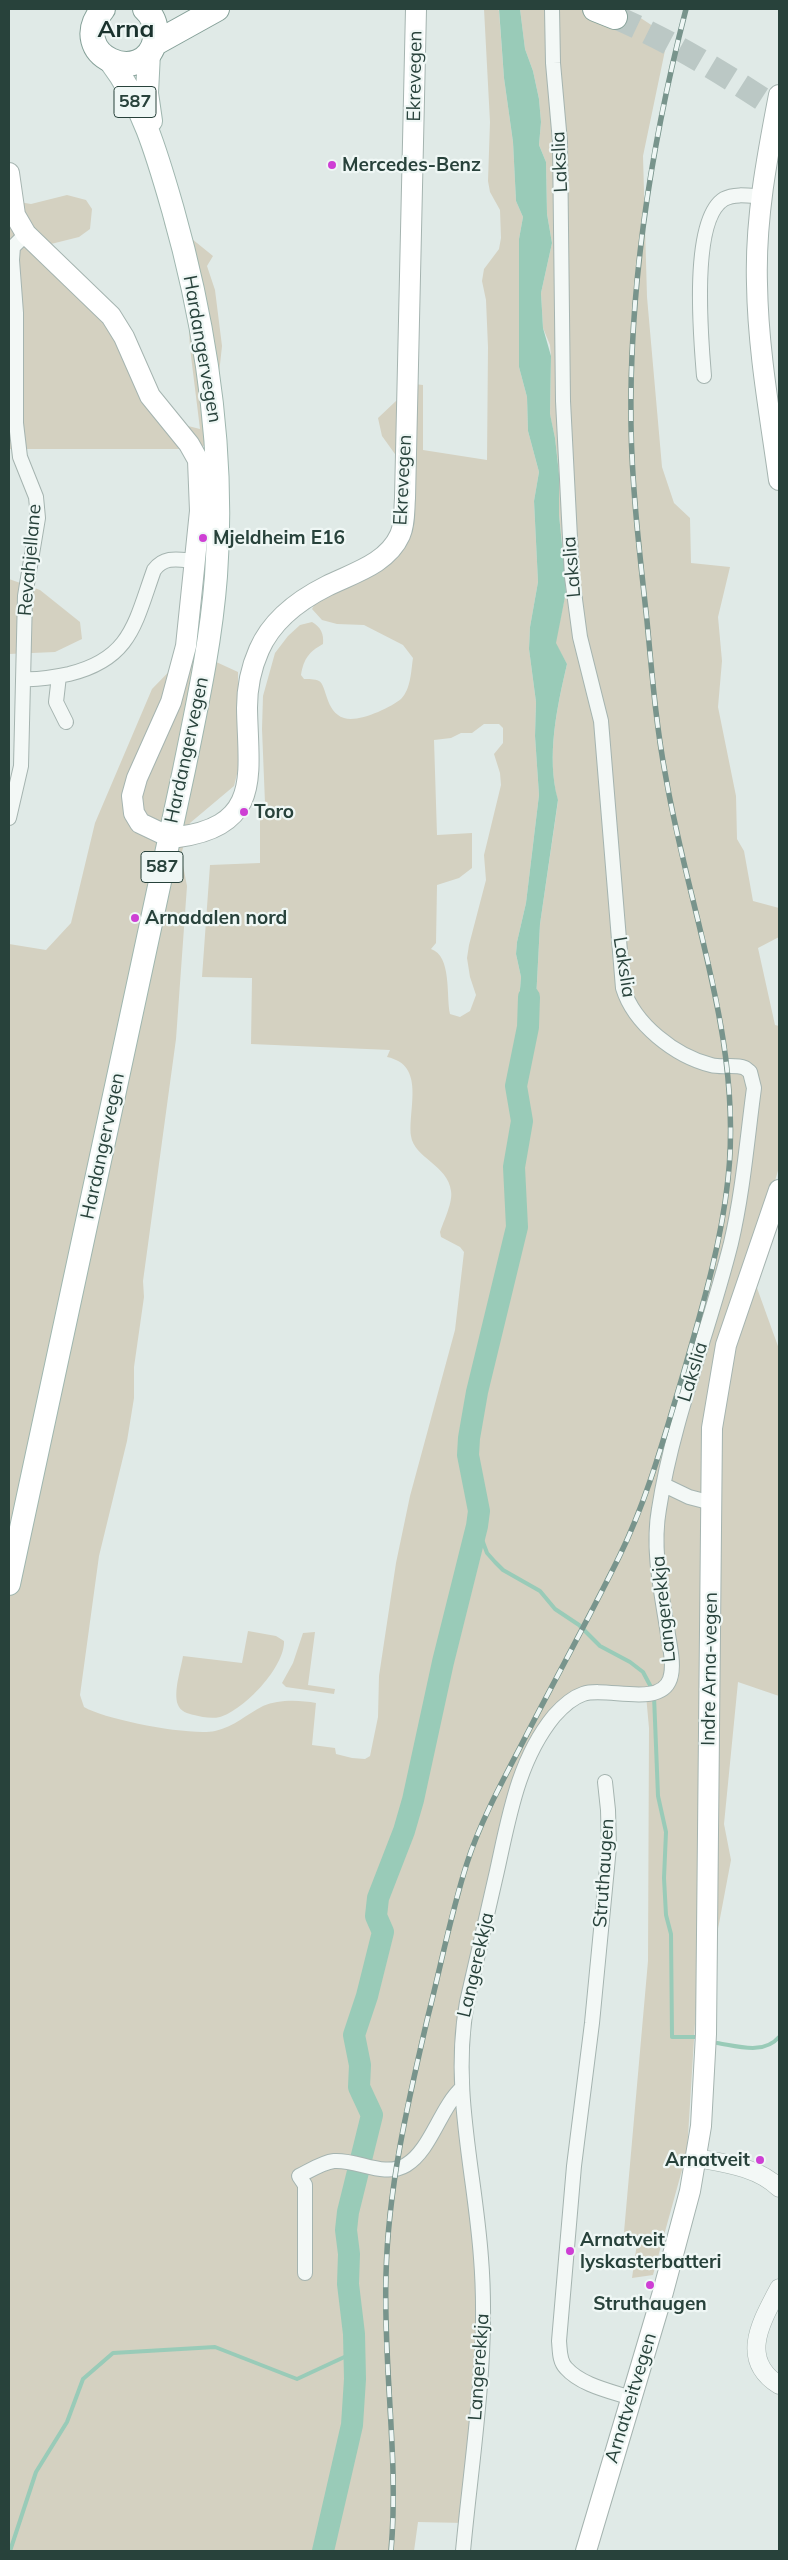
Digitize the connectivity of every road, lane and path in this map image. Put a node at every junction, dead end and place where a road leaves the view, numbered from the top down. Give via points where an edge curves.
1 (145, 9) edge
2 (217, 9) edge
3 (416, 9) edge
4 (552, 9) edge
5 (99, 11) edge
6 (152, 49) junction
7 (110, 61) junction
8 (779, 95) edge
9 (154, 147) junction
10 (9, 173) edge
11 (762, 197) junction
12 (26, 234) junction
13 (704, 376) dead end
14 (779, 480) edge
15 (196, 561) junction
16 (59, 676) junction
17 (23, 679) junction
18 (66, 722) dead end
19 (14, 775) edge
20 (9, 818) edge
21 (779, 1190) edge
22 (664, 1485) junction
23 (712, 1503) junction
24 (9, 1584) edge
25 (605, 1782) dead end
26 (462, 2088) junction
27 (697, 2158) junction
28 (779, 2188) edge
29 (306, 2273) dead end
30 (779, 2288) edge
31 (779, 2385) edge
32 (631, 2398) junction
33 (463, 2551) edge
34 (586, 2551) edge

1 - 6 highway via 155,23
2 - 6 highway
3 - 15 main road, Ekrevegen via 405,498 400,534 392,548 374,563 313,594 290,609 274,626 259,650 248,690 250,764 244,798 237,812 225,821 201,833 170,835 140,823 134,813 132,796 180,673 190,622
4 - 22 street, Lakslia via 560,142 562,401 572,577 580,637 601,721 623,988 632,1010 653,1031 690,1057 746,1068 754,1088 738,1207 721,1279 675,1431
5 - 7 highway via 92,36 95,46
6 - 7 highway via 130,64
6 - 9 main road, Hardangervegen / 587 via 147,93
7 - 9 main road, Hardangervegen / 587 via 125,83
8 - 11 main road
9 - 24 main road, Hardangervegen / 587 via 195,294 210,376 218,442 216,578 209,641 184,770
10 - 12 main road via 15,215
11 - 13 street via 726,198 716,208 708,226 700,285
11 - 14 main road via 757,254 759,330
12 - 15 main road via 111,316 150,396 194,451 200,484
12 - 17 street, Revahjellane via 13,247 12,260 16,313 16,436 38,507 37,532 25,596
15 - 16 street via 169,560 158,564 136,621 119,648 97,666
16 - 17 street
16 - 18 street via 56,702
17 - 19 street, Revahjellane via 23,732
19 - 20 street, Revahjellane
21 - 23 main road, Indre Arna-vegen via 733,1320 720,1371 712,1428
22 - 23 street
22 - 26 street, Langerekkja via 657,1538 671,1660 668,1683 660,1691 646,1695 583,1694 563,1706 530,1753 511,1811 462,2026
23 - 27 main road, Indre Arna-vegen via 705,2052 702,2126
25 - 32 street, Struthaugen via 609,1847 574,2166 559,2341 565,2368 589,2383
26 - 29 street via 452,2096 428,2140 405,2166 371,2168 334,2161 299,2176 306,2186
26 - 33 street, Langerekkja via 482,2258 484,2341
27 - 28 street via 745,2169 761,2175
27 - 32 main road, Arnatveitvegen via 677,2242
30 - 31 street via 763,2320 756,2346 757,2361 762,2371
32 - 34 main road, Arnatveitvegen

